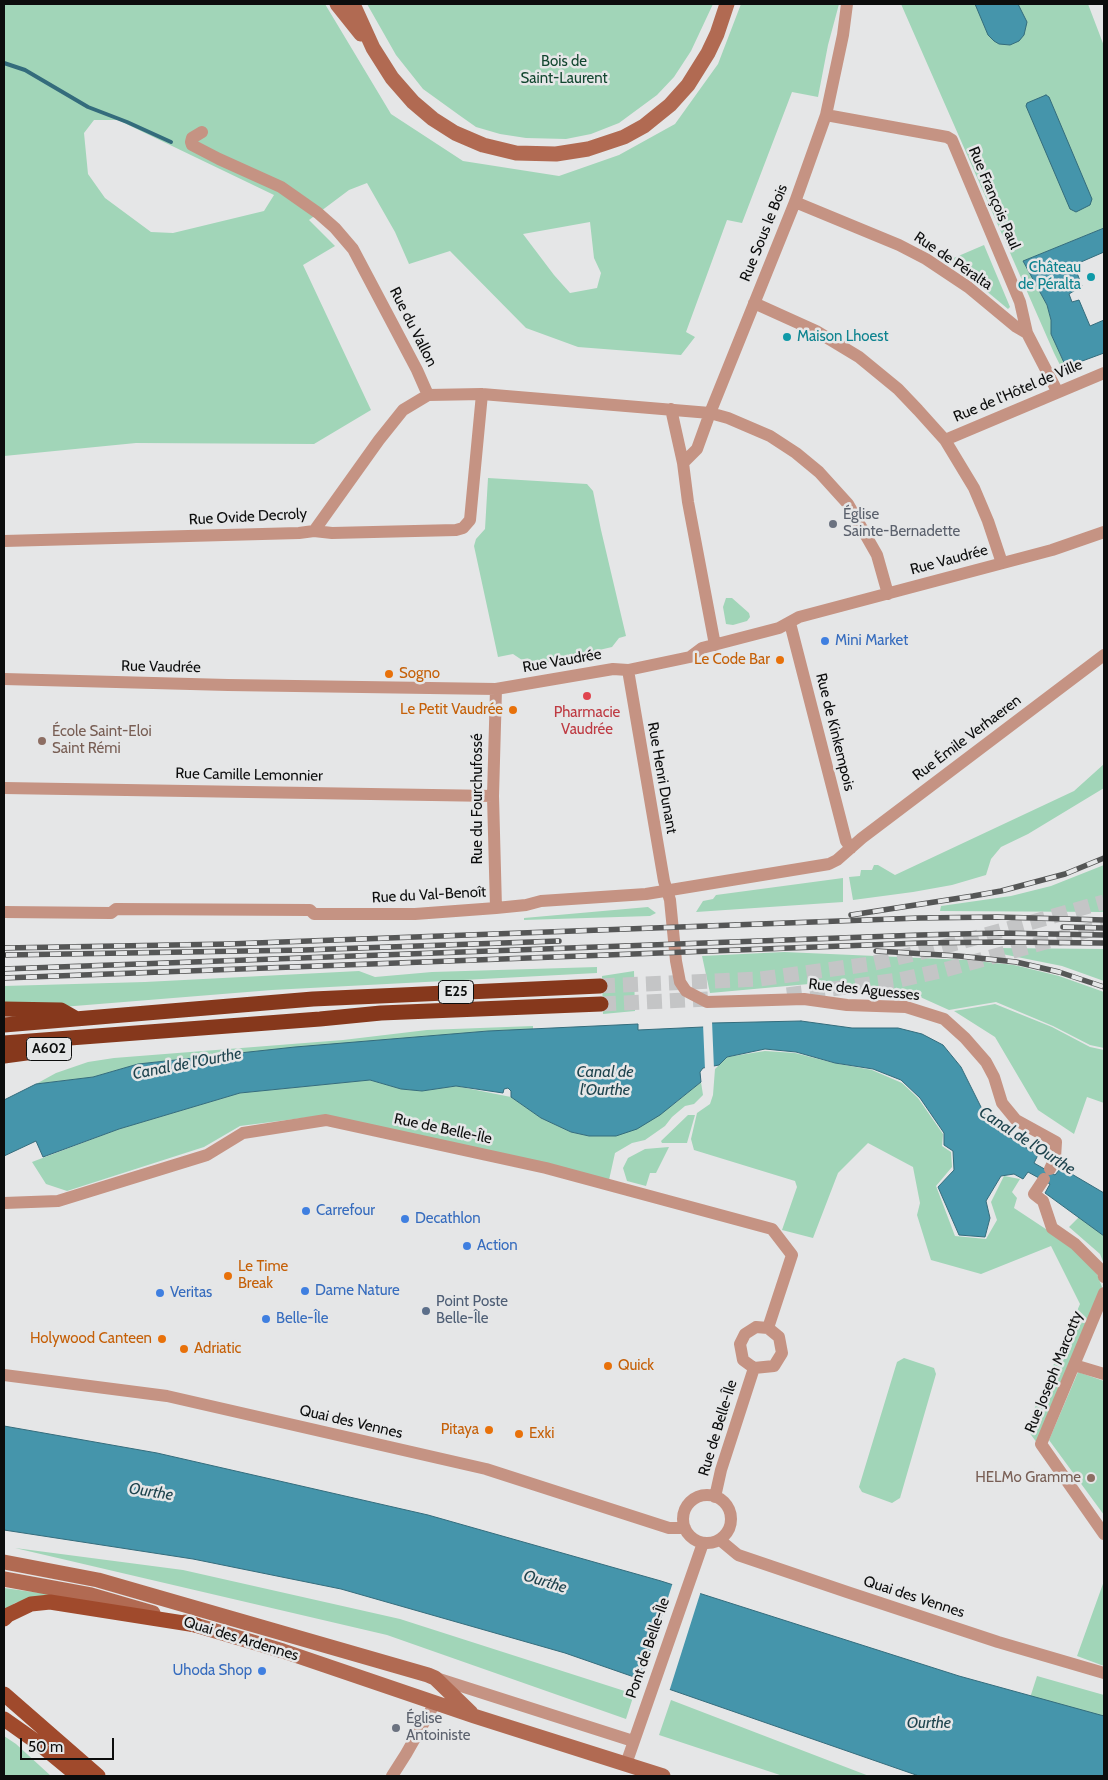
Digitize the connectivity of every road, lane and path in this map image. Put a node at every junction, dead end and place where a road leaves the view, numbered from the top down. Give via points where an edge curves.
1 (337, 4) edge
2 (352, 4) edge
3 (727, 4) edge
4 (847, 4) edge
5 (373, 48) junction
6 (826, 115) junction
7 (202, 132) dead end
8 (795, 202) junction
9 (754, 303) junction
10 (1027, 333) junction
11 (1104, 373) edge
12 (1058, 391) junction
13 (482, 394) junction
14 (428, 395) junction
15 (671, 409) junction
16 (710, 412) junction
17 (945, 440) junction
18 (683, 463) junction
19 (314, 531) junction
20 (1104, 532) edge
21 (4, 542) edge
22 (1002, 563) junction
23 (888, 594) junction
24 (790, 623) junction
25 (715, 645) junction
26 (1104, 655) edge
27 (628, 670) junction
28 (4, 679) edge
29 (496, 689) junction
30 (4, 788) edge
31 (493, 796) junction
32 (851, 848) junction
33 (667, 890) junction
34 (496, 908) junction
35 (4, 912) edge
36 (600, 986) tunnel mouth
37 (601, 1004) tunnel mouth
38 (4, 1009) edge
39 (77, 1019) junction
40 (4, 1025) edge
41 (92, 1036) junction
42 (4, 1043) edge
43 (4, 1056) edge
44 (4, 1203) edge
45 (1104, 1277) edge
46 (1104, 1293) edge
47 (768, 1328) junction
48 (1074, 1365) junction
49 (754, 1368) junction
50 (1104, 1374) edge
51 (4, 1375) edge
52 (715, 1497) junction
53 (685, 1528) junction
54 (1104, 1534) edge
55 (720, 1540) junction
56 (703, 1543) junction
57 (4, 1562) edge
58 (4, 1579) edge
59 (4, 1619) edge
60 (196, 1625) junction
61 (1104, 1673) edge
62 (435, 1678) junction
63 (5, 1694) edge
64 (434, 1703) junction
65 (474, 1716) junction
66 (4, 1720) edge
67 (633, 1741) junction
68 (626, 1764) junction
69 (78, 1776) edge
70 (98, 1776) edge
71 (392, 1776) edge
72 (663, 1776) edge

1 - 5 main road
2 - 5 main road
3 - 5 main road via 705,60 670,105 644,126 624,136 572,153 504,151 455,133 413,102 392,78
4 - 6 street, Rue Sous le Bois
6 - 8 street, Rue Sous le Bois
6 - 10 street, Rue François Paul via 952,140 1020,302
7 - 14 street, Rue du Vallon via 192,138 192,145 281,187 335,228 353,249
8 - 9 street, Rue Sous le Bois
8 - 10 street, Rue de Péralta via 899,245 926,260 968,287
9 - 16 street, Rue Sous le Bois
9 - 17 street via 816,330 859,357 898,389
10 - 12 street, Rue de Péralta
11 - 12 street, Rue de l'Hôtel de Ville
12 - 17 street, Rue de l'Hôtel de Ville
13 - 14 street
13 - 15 street
13 - 19 street via 470,520 463,528 332,534
14 - 19 street, Rue Ovide Decroly via 403,410
15 - 16 street
15 - 18 street
16 - 18 street, Rue Sous le Bois via 697,449
16 - 23 street via 770,436 824,477 859,522 877,555
17 - 22 street via 974,488
18 - 25 street
19 - 21 street, Rue Ovide Decroly
20 - 22 street, Rue Vaudrée
22 - 23 street, Rue Vaudrée
23 - 24 street, Rue Vaudrée via 799,617
24 - 25 street, Rue Vaudrée
24 - 32 street, Rue de Kinkempois via 844,832
25 - 27 street, Rue Vaudrée via 702,648 690,657
26 - 32 street, Rue Émile Verhaeren
27 - 29 street, Rue Vaudrée via 613,669
27 - 33 street, Rue Henri Dunant
28 - 29 street, Rue Vaudrée
29 - 31 street, Rue du Fourchufossé
30 - 31 street, Rue Camille Lemonnier
31 - 34 street, Rue du Fourchufossé
32 - 33 street, Rue du Val-Benoît via 829,864
33 - 34 street, Rue du Val-Benoît via 541,900
33 - 45 street, Rue des Aguesses via 680,982 686,992 707,1002 804,999 847,1005 906,1007 944,1019 986,1062 1002,1103 1016,1120 1056,1142 1055,1158 1034,1194 1042,1200 1052,1228 1075,1244 1103,1272
34 - 35 street, Rue du Val-Benoît via 415,914 116,909 111,914
36 - 39 highway, E25 via 313,1000
37 - 41 highway, E25 via 381,1013
38 - 39 highway, A602 via 61,1010
39 - 40 highway, E25
41 - 42 highway, E25
41 - 43 highway, A602 via 41,1051
44 - 47 street, Rue de Belle-Île via 58,1201 207,1155 243,1133 326,1120 546,1168 772,1229 792,1255
46 - 48 street, Rue Joseph Marcotty
47 - 49 street, Rue de Belle-Île via 756,1327 745,1334 740,1344 743,1360
47 - 49 street, Rue de Belle-Île via 780,1337 782,1353 774,1366
48 - 50 street
48 - 54 street, Rue Joseph Marcotty via 1041,1444
49 - 52 street, Rue de Belle-Île
51 - 53 street, Quai des Vennes via 167,1396 486,1469 669,1528
52 - 53 street via 701,1496 689,1504 684,1516
52 - 55 street via 727,1505 731,1514 731,1525
53 - 56 street via 690,1536
55 - 56 street
55 - 61 street, Quai des Vennes via 738,1555 998,1642
56 - 67 street, Pont de Belle-Île
57 - 62 main road, Quai des Ardennes via 98,1580
58 - 60 main road, Quai des Ardennes via 91,1595
59 - 60 main road via 31,1604 50,1602
60 - 64 main road, Quai des Ardennes
62 - 65 main road, Quai des Ardennes
62 - 67 street, Quai des Ardennes
63 - 70 main road
64 - 65 main road, Quai des Ardennes
64 - 71 street
65 - 68 main road, Quai des Ardennes
66 - 69 main road via 44,1747
67 - 68 street, Pont de Belle-Île
68 - 72 main road, Quai des Ardennes

